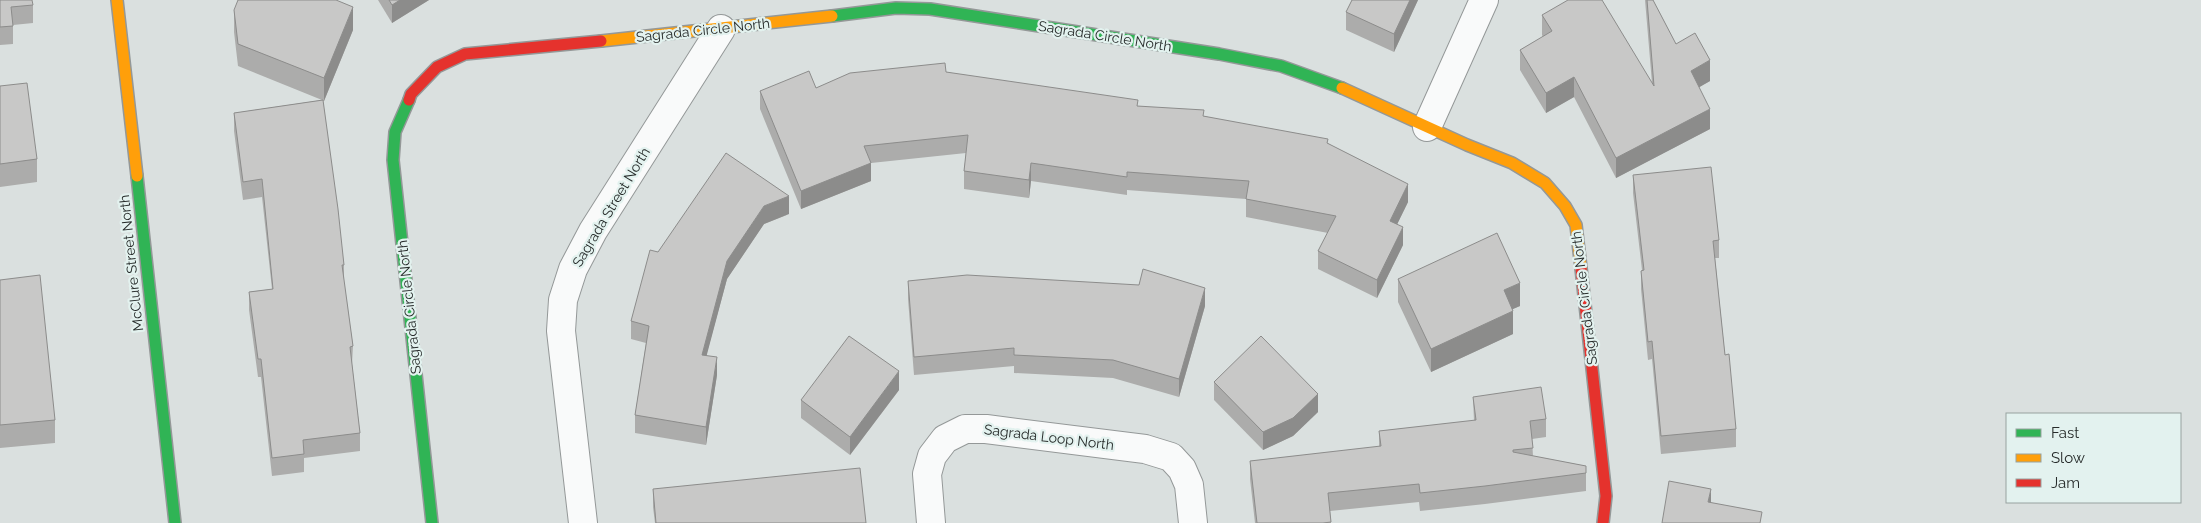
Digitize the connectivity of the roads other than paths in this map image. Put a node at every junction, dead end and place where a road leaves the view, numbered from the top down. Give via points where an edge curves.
1 (117, 0) edge
2 (1484, 0) edge
3 (721, 29) junction
4 (1427, 127) junction
5 (175, 523) edge
6 (432, 523) edge
7 (583, 523) edge
8 (931, 523) edge
9 (1193, 523) edge
10 (1603, 523) edge

1 - 5 street, McClure Street North
2 - 4 street
3 - 4 street, Sagrada Circle North via 896,8 930,9 1281,66 1337,86
3 - 6 street, Sagrada Circle North via 464,54 437,67 411,94 395,132 393,160
3 - 7 street, Sagrada Street North via 594,231 573,269 563,300 561,331
4 - 10 street, Sagrada Circle North via 1512,163 1545,183 1576,225 1606,496
8 - 9 street, Sagrada Loop North via 927,474 932,456 945,439 965,429 986,428 1145,449 1171,457 1182,469 1189,486

